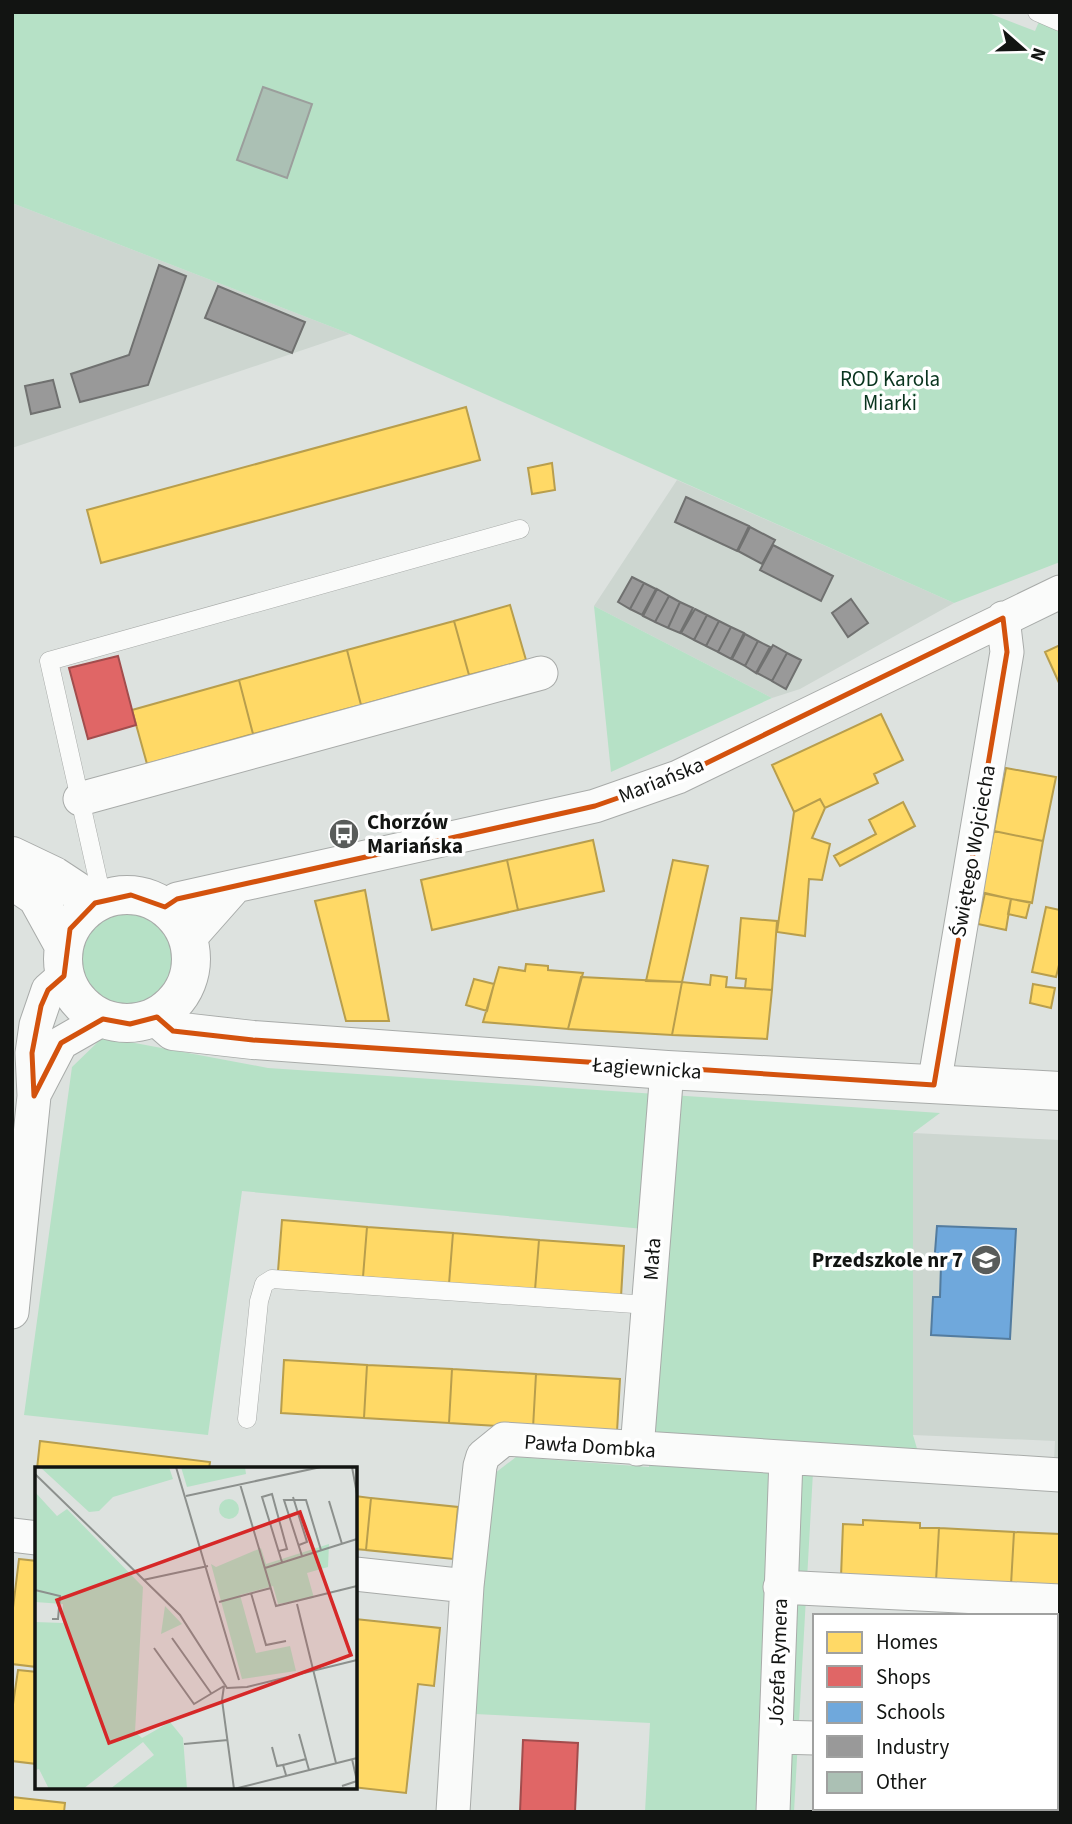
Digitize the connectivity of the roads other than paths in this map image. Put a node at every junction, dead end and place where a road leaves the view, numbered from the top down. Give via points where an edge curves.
1 (1037, 12) edge
2 (1060, 22) edge
3 (520, 529) dead end
4 (1060, 592) edge
5 (1003, 618) junction
6 (541, 673) dead end
7 (80, 799) junction
8 (12, 856) edge
9 (12, 880) edge
10 (234, 888) junction
11 (96, 903) junction
12 (165, 907) junction
13 (188, 940) junction
14 (64, 961) junction
15 (186, 986) junction
16 (157, 1017) junction
17 (103, 1019) junction
18 (235, 1037) junction
19 (667, 1070) junction
20 (933, 1085) junction
21 (1060, 1091) edge
22 (34, 1096) junction
23 (649, 1305) junction
24 (12, 1312) edge
25 (247, 1419) dead end
26 (638, 1449) junction
27 (786, 1459) junction
28 (1060, 1475) edge
29 (12, 1535) edge
30 (35, 1538) edge
31 (357, 1574) edge
32 (467, 1586) junction
33 (780, 1587) junction
34 (1060, 1601) edge
35 (862, 1604) edge
36 (776, 1737) junction
37 (813, 1738) edge
38 (1016, 1810) edge
39 (453, 1812) edge
40 (773, 1812) edge
41 (1054, 1812) edge

1 - 2 lane
3 - 7 lane via 49,661
4 - 5 street, Mariańska
5 - 10 street, Mariańska via 678,777 595,806
5 - 20 street, Świętego Wojciecha via 1007,652
6 - 7 street
7 - 11 lane via 99,884
8 - 11 street
9 - 14 street via 37,897
10 - 12 street, Mariańska via 177,899
10 - 13 street
11 - 12 street via 131,895
11 - 14 street via 70,929
12 - 13 street
13 - 15 street via 191,963
14 - 17 street via 72,994 85,1009
14 - 22 street via 41,1006 32,1053
15 - 16 street via 174,1004
15 - 18 street
16 - 17 street via 130,1024
16 - 18 street, Łagiewnicka via 173,1031
17 - 22 street via 61,1043
18 - 19 street, Łagiewnicka
19 - 20 street, Łagiewnicka
19 - 23 street, Mała
20 - 21 street, Łagiewnicka
22 - 24 street
23 - 25 lane via 272,1279 264,1284 259,1301
23 - 26 street, Mała
26 - 27 street, Pawła Dombka
26 - 32 street, Pawła Dombka via 504,1439 492,1447 480,1466
27 - 28 street, Pawła Dombka
27 - 33 street, Józefa Rymera
29 - 30 street
31 - 32 street
32 - 39 street, Pawła Dombka
33 - 35 street, Józefa Rymera
33 - 36 street, Józefa Rymera
34 - 35 street, Józefa Rymera
36 - 37 street, Józefa Rymera
36 - 40 street, Józefa Rymera
38 - 41 street

